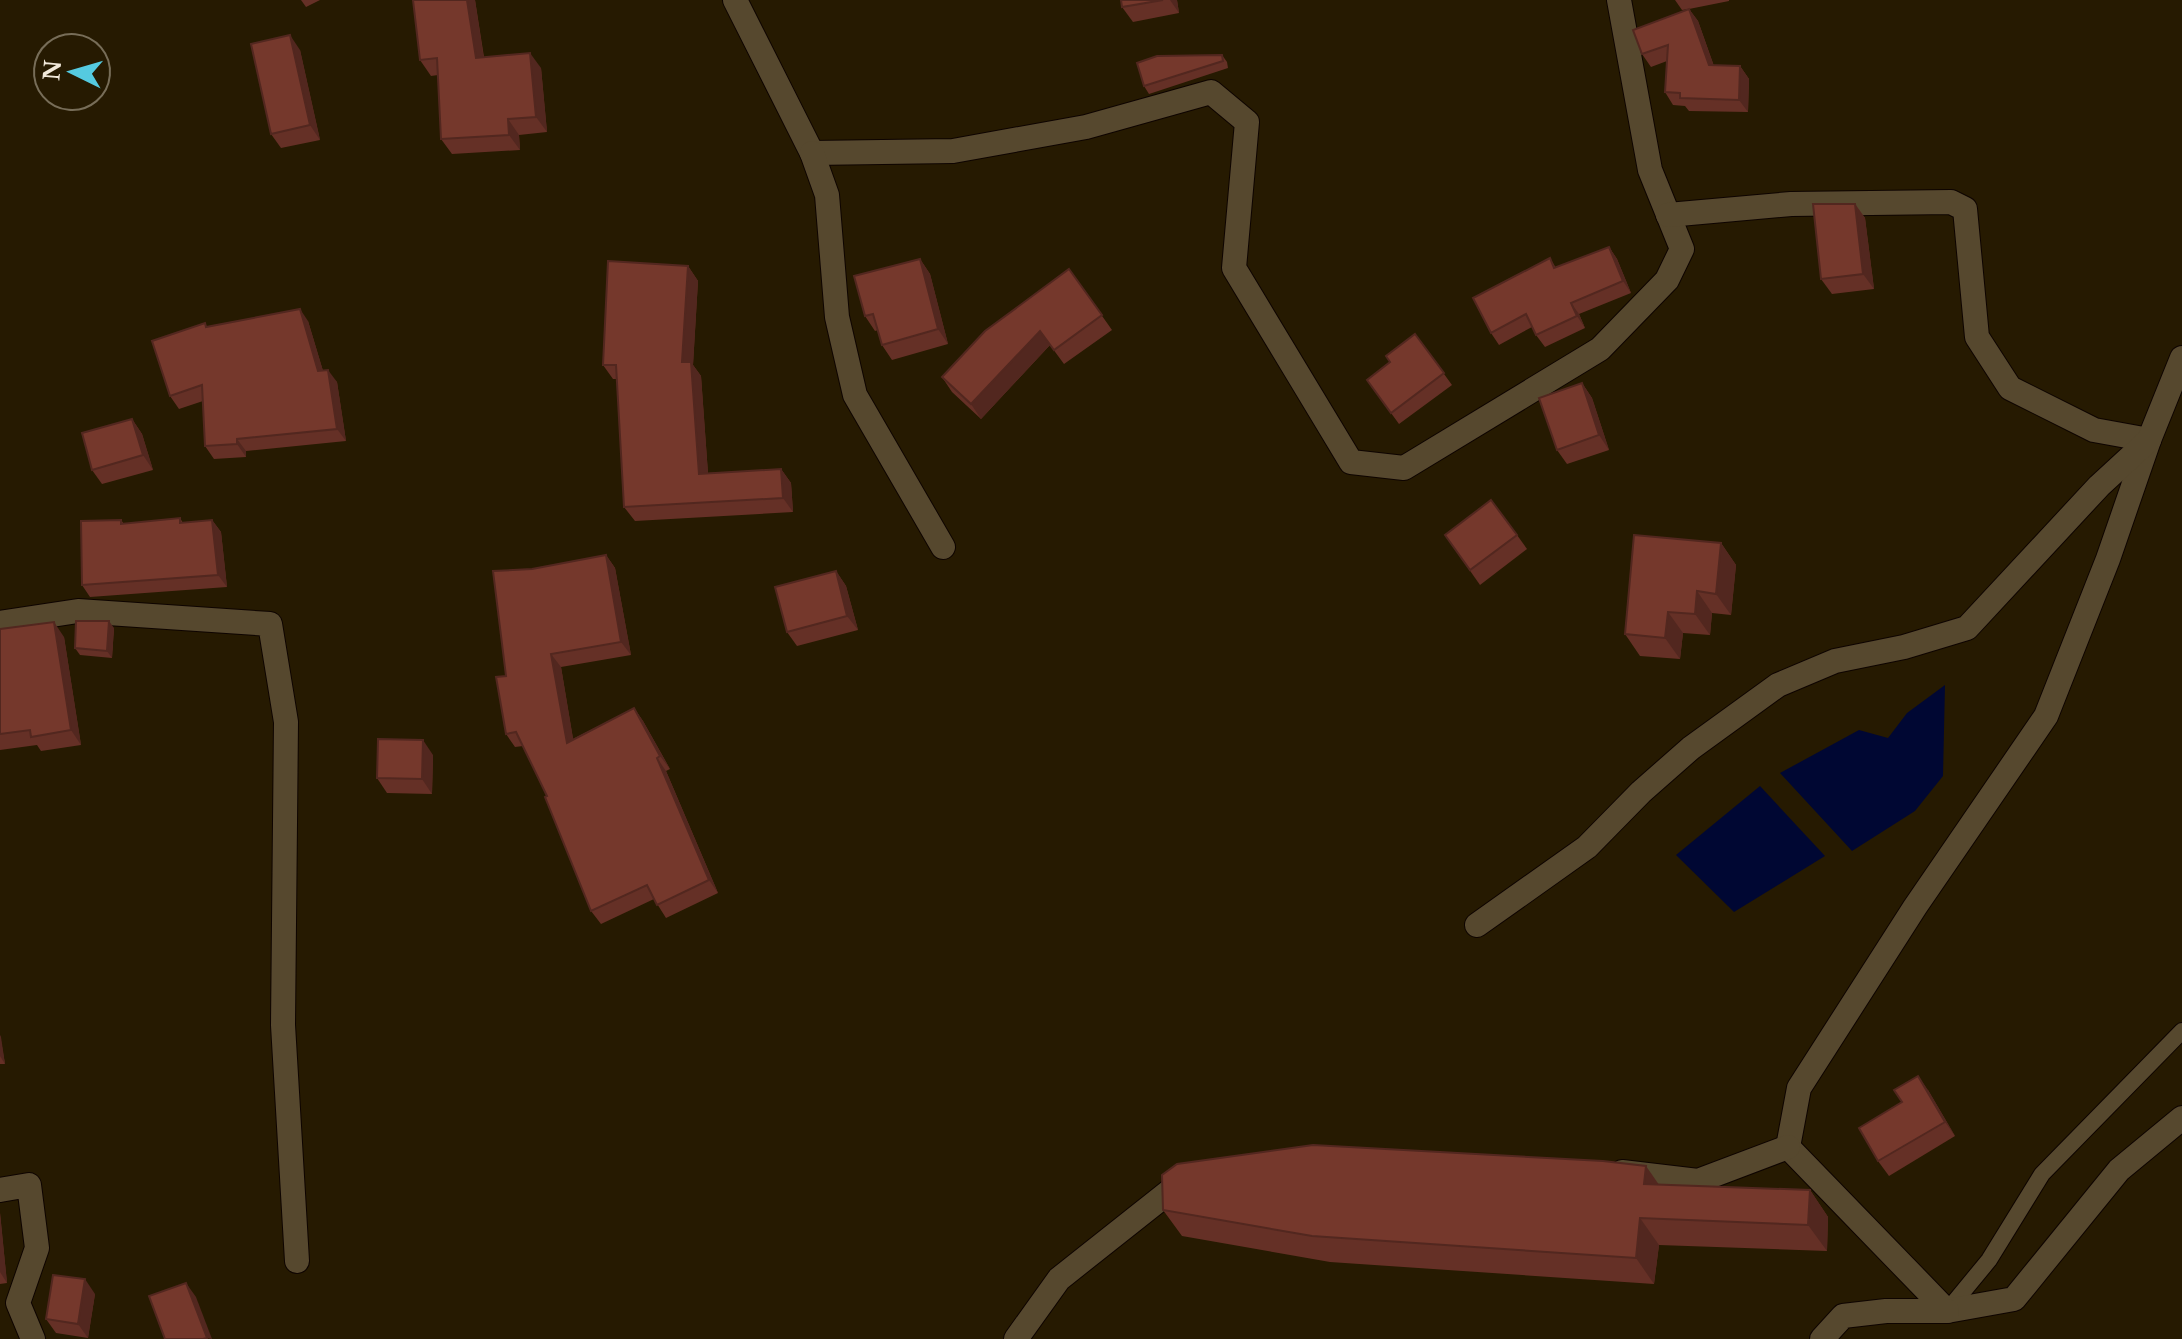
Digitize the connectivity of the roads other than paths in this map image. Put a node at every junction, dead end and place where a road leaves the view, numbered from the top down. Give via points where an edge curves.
1 (735, 0) edge
2 (1619, 0) edge
3 (812, 153) junction
4 (1668, 215) junction
5 (2182, 358) edge
6 (2149, 440) junction
7 (943, 547) dead end
8 (0, 623) edge
9 (1477, 925) dead end
10 (2182, 1031) edge
11 (2182, 1118) edge
12 (1788, 1147) junction
13 (1214, 1167) edge
14 (1604, 1169) edge
15 (0, 1190) edge
16 (297, 1261) dead end
17 (1947, 1311) junction
18 (33, 1339) edge
19 (1016, 1339) edge
20 (1822, 1339) edge

1 - 3 street
2 - 4 street via 1650,170
3 - 4 street via 953,151 1086,127 1211,92 1247,122 1234,268 1351,462 1404,468 1600,349 1667,280 1682,249
3 - 7 street via 827,195 837,317 855,395
4 - 6 street via 1791,204 1951,202 1965,209 1977,337 2010,388 2094,430
5 - 6 street
6 - 9 street via 1967,628 1835,661 1778,685 1691,748 1587,847
6 - 12 street via 2046,716 1799,1088
8 - 16 street via 78,611 270,624 286,722 283,1025
10 - 17 lane via 2042,1174 1989,1260
11 - 17 street via 2119,1170 2014,1299
12 - 14 street via 1698,1181
12 - 17 street
13 - 19 street via 1199,1168 1059,1279
15 - 18 street via 29,1185 37,1248 18,1303
17 - 20 street via 1843,1316

